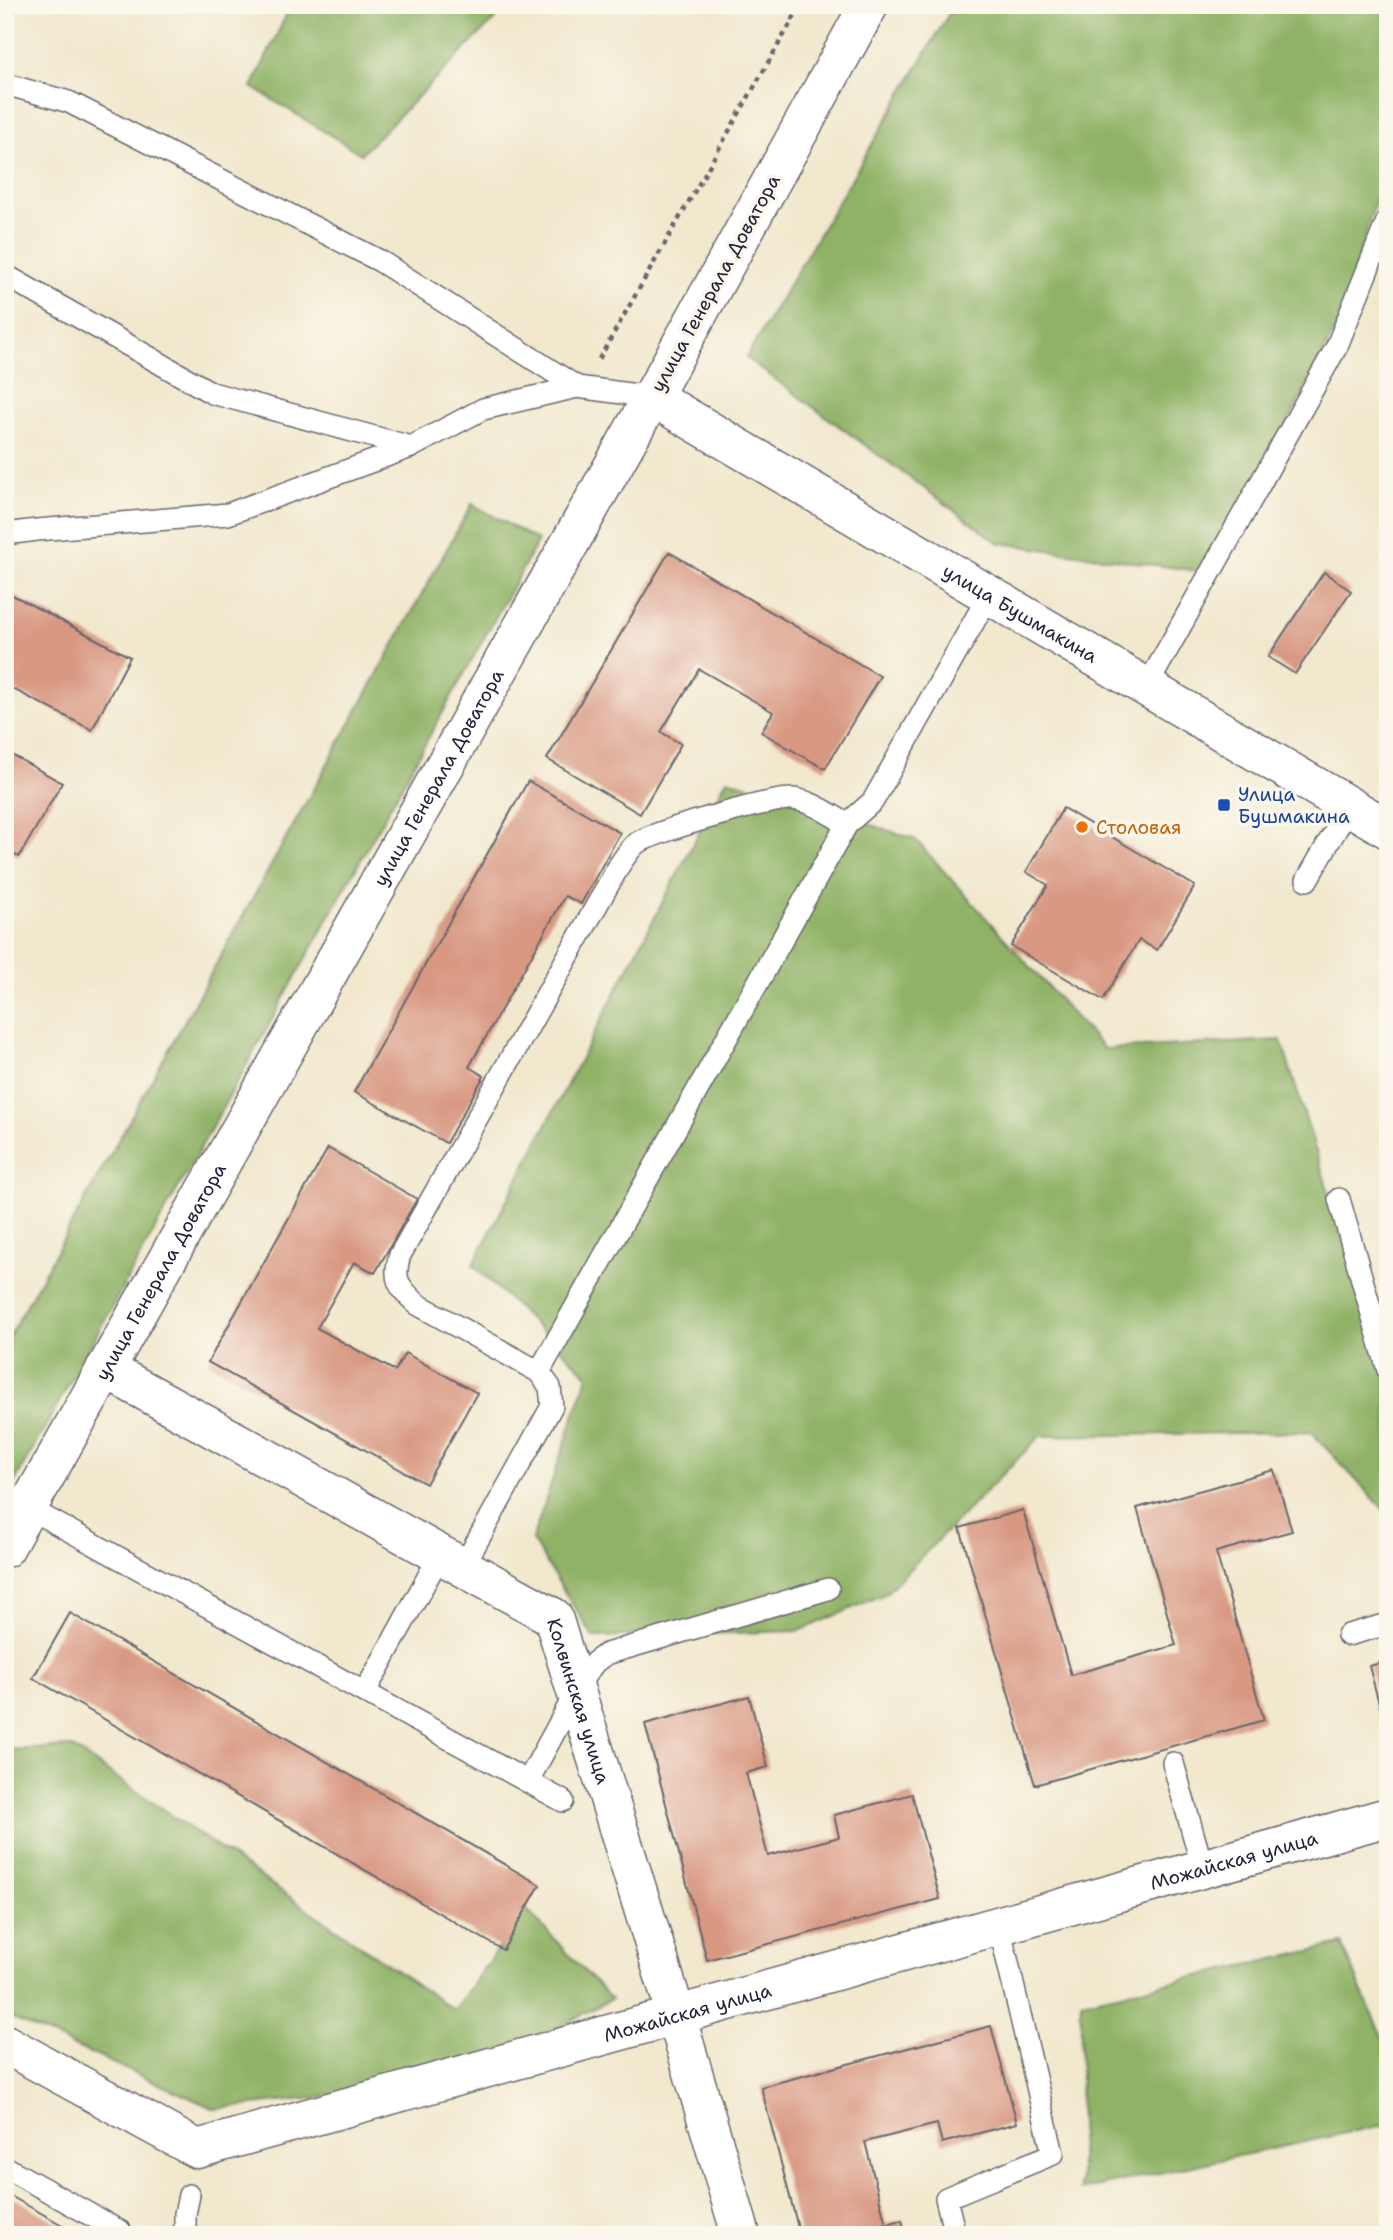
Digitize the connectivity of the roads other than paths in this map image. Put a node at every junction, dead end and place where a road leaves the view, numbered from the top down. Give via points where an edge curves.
1 (869, 5) edge
2 (5, 84) edge
3 (1388, 219) edge
4 (5, 275) edge
5 (577, 387) junction
6 (652, 397) junction
7 (411, 447) junction
8 (5, 534) edge
9 (989, 595) junction
10 (1146, 688) junction
11 (1349, 807) junction
12 (847, 824) junction
13 (1388, 830) edge
14 (1307, 880) dead end
15 (1339, 1199) dead end
16 (105, 1369) junction
17 (1388, 1370) edge
18 (539, 1372) junction
19 (28, 1508) junction
20 (5, 1548) edge
21 (452, 1561) junction
22 (828, 1590) dead end
23 (1388, 1624) edge
24 (1348, 1635) dead end
25 (577, 1691) junction
26 (365, 1692) junction
27 (1173, 1763) dead end
28 (528, 1781) junction
29 (563, 1801) dead end
30 (1388, 1817) edge
31 (1203, 1868) junction
32 (999, 1926) junction
33 (676, 2015) junction
34 (5, 2044) edge
35 (5, 2167) edge
36 (188, 2195) dead end
37 (122, 2234) edge
38 (185, 2235) edge
39 (741, 2235) edge
40 (955, 2235) edge

1 - 6 street, улица Генерала Доватора
2 - 5 lane via 69,102 380,261
3 - 10 lane via 1337,346
4 - 7 lane via 212,393
5 - 6 lane
5 - 7 lane via 483,409
6 - 9 street, улица Бушмакина
6 - 16 street, улица Генерала Доватора
7 - 8 lane via 228,514
9 - 10 street, улица Бушмакина
9 - 12 lane via 873,801
10 - 11 street, улица Бушмакина
11 - 13 street, улица Бушмакина
11 - 14 lane
12 - 18 lane
12 - 18 lane via 816,806 793,799 772,800 659,832 636,844 606,887 395,1271 401,1289 417,1304
15 - 17 lane
16 - 19 street, улица Генерала Доватора
16 - 21 street, Колвинская улица
18 - 21 lane via 550,1387 552,1406
19 - 20 street, улица Генерала Доватора
19 - 26 lane
21 - 25 street, Колвинская улица via 553,1617
21 - 26 lane
22 - 25 lane via 606,1654 594,1662
23 - 24 lane
25 - 28 lane
25 - 33 street, Колвинская улица
26 - 28 lane
27 - 31 lane
28 - 29 lane
30 - 31 street, Можайская улица
31 - 32 street, Можайская улица
32 - 33 street, Можайская улица
32 - 40 lane via 1053,2154 946,2198
33 - 34 street, Можайская улица via 197,2149
33 - 39 street, Колвинская улица
35 - 37 lane
36 - 38 lane

